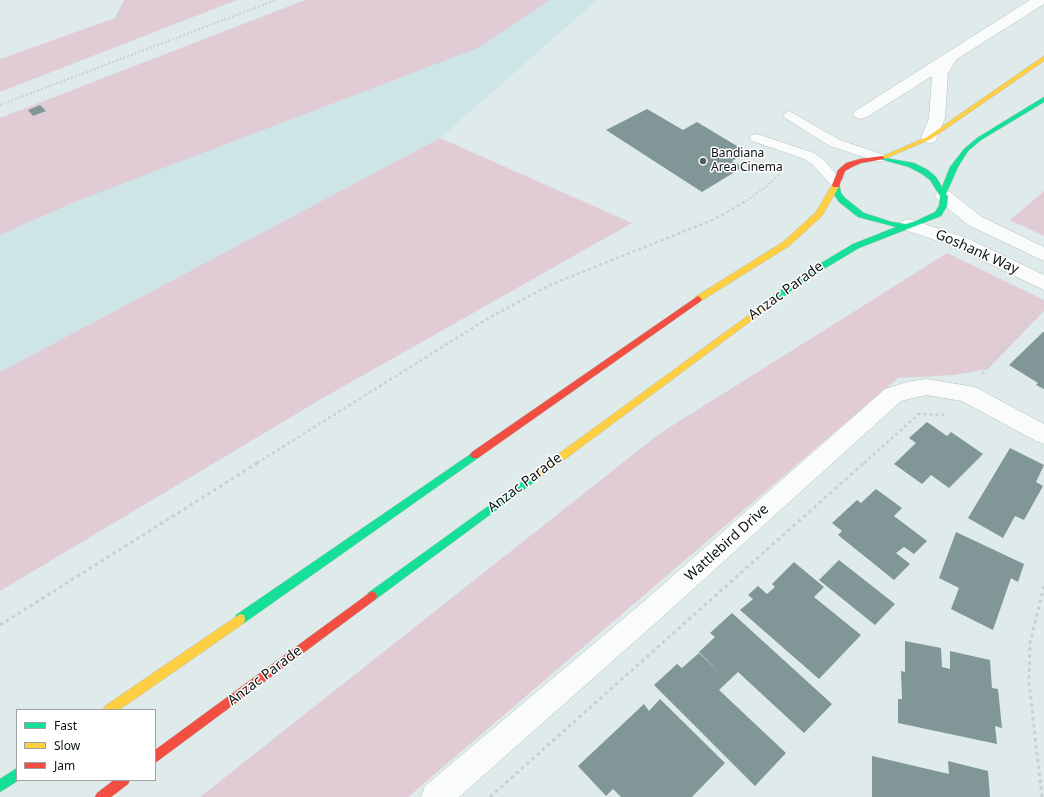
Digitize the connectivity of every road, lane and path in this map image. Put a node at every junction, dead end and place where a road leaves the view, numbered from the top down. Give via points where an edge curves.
1 (276, 0) edge
2 (1040, 0) edge
3 (952, 56) junction
4 (1044, 58) edge
5 (1044, 99) edge
6 (0, 105) edge
7 (861, 114) dead end
8 (789, 115) dead end
9 (757, 138) dead end
10 (929, 138) junction
11 (795, 150) junction
12 (881, 158) junction
13 (836, 183) junction
14 (944, 195) junction
15 (907, 226) junction
16 (1044, 255) edge
17 (1044, 283) edge
18 (1044, 298) edge
19 (967, 393) junction
20 (1044, 435) edge
21 (1044, 586) edge
22 (0, 625) edge
23 (110, 709) edge
24 (156, 756) edge
25 (16, 775) edge
26 (123, 781) edge
27 (0, 786) edge
28 (101, 797) edge
29 (436, 797) edge
30 (490, 797) edge
31 (1042, 797) edge

1 - 6 path
2 - 3 street
3 - 7 street
3 - 10 street via 940,73 937,118
4 - 10 main road
5 - 14 main road via 966,150 954,167
8 - 12 lane via 835,143
9 - 11 lane
10 - 12 main road
11 - 13 lane via 815,160
11 - 22 path via 774,180 733,209 706,224 550,285 487,318
12 - 13 main road via 866,159 849,165 842,170
12 - 14 main road via 905,163 925,172 937,183
13 - 15 main road via 837,193 842,200 861,214 885,223
13 - 23 main road via 826,204 811,223 786,244 699,299
14 - 15 main road via 943,206 938,214 926,221
14 - 16 street, Goshank Way via 975,222
15 - 17 street, Goshank Way via 960,242
15 - 24 main road, Anzac Parade via 856,246 804,277
18 - 19 path
19 - 20 street, Wattlebird Drive
19 - 29 street, Wattlebird Drive via 926,387 893,395 651,611
19 - 30 path via 959,401 960,416 919,414
21 - 31 path via 1034,621 1029,684
25 - 27 main road
26 - 28 main road

